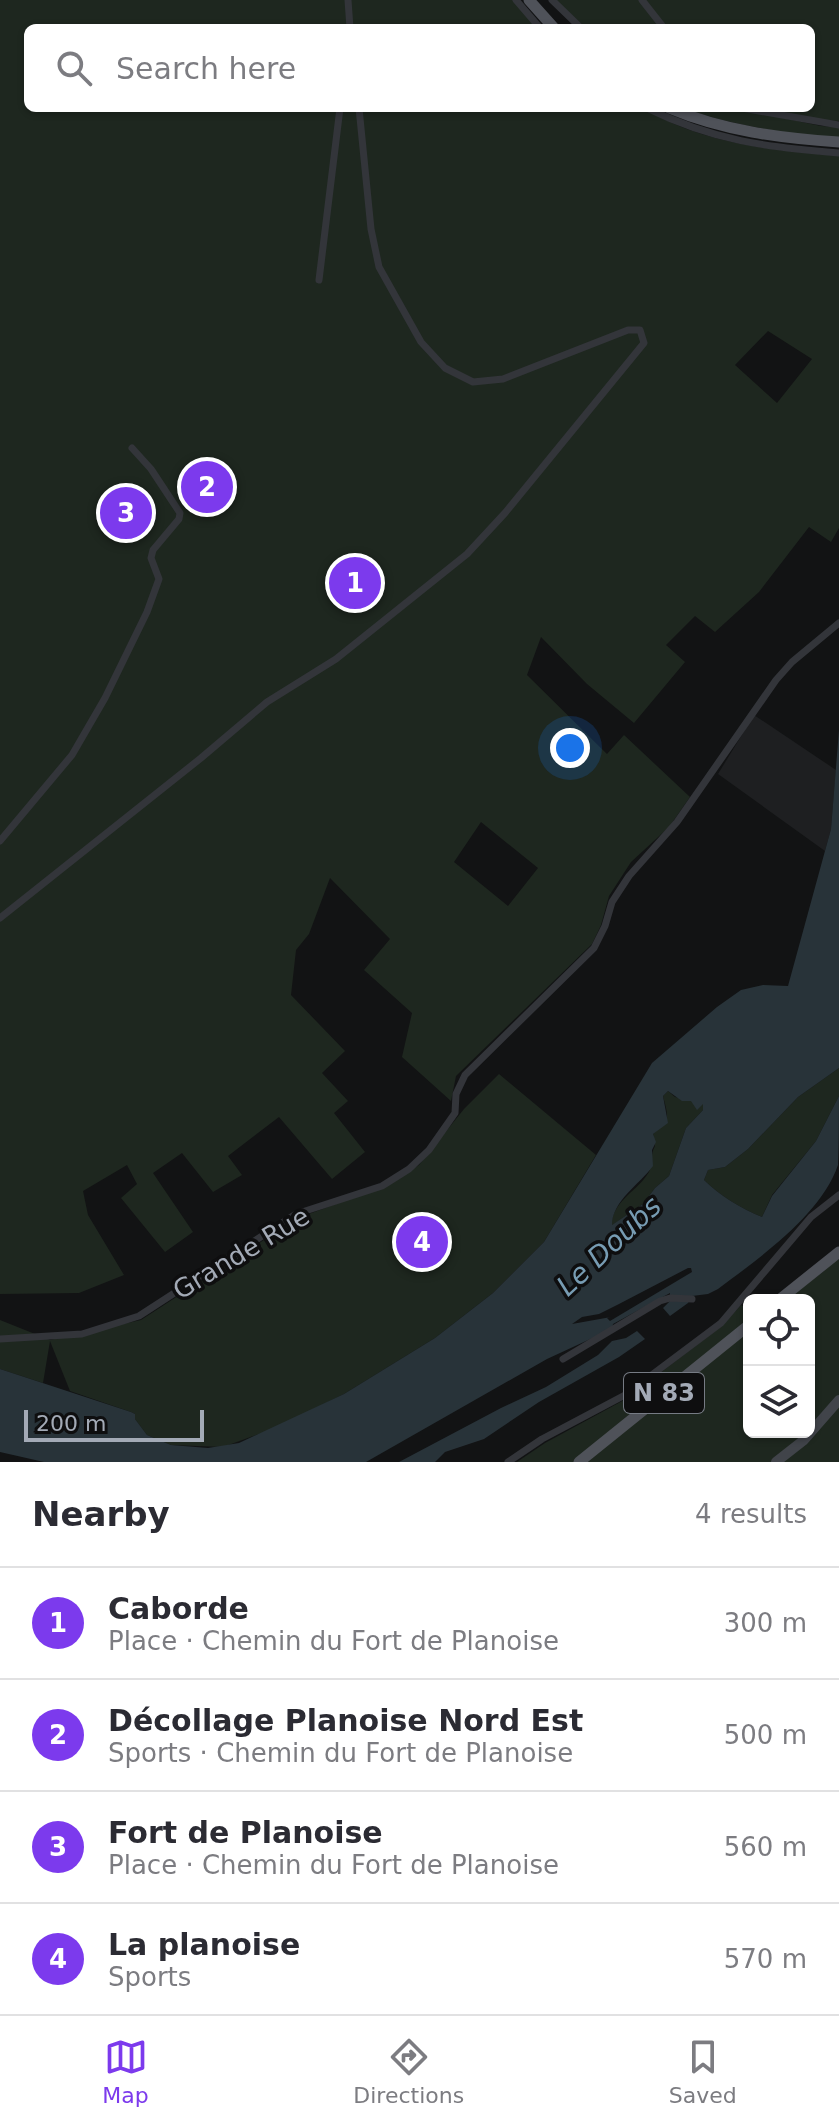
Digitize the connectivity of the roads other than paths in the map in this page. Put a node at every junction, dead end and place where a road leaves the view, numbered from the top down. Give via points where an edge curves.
1 (348, 0) edge
2 (516, 0) edge
3 (529, 0) edge
4 (552, 0) edge
5 (642, 0) edge
6 (350, 24) edge
7 (537, 24) edge
8 (550, 24) edge
9 (577, 24) edge
10 (661, 24) edge
11 (340, 112) edge
12 (359, 112) edge
13 (655, 112) edge
14 (680, 112) edge
15 (761, 112) edge
16 (839, 125) edge
17 (839, 142) edge
18 (839, 153) edge
19 (319, 280) dead end
20 (132, 448) dead end
21 (839, 623) edge
22 (0, 841) edge
23 (0, 918) edge
24 (839, 1195) edge
25 (839, 1252) edge
26 (786, 1294) edge
27 (692, 1299) dead end
28 (743, 1330) edge
29 (0, 1339) edge
30 (563, 1359) dead end
31 (839, 1400) edge
32 (508, 1462) edge
33 (579, 1462) edge
34 (776, 1462) edge

1 - 6 street
2 - 7 street
3 - 8 main road
4 - 9 street
5 - 10 street
11 - 19 street
12 - 23 street via 379,267 421,342 445,368 473,382 503,379 628,330 640,330 644,343 467,554 347,651 267,702
13 - 18 street via 723,139
14 - 17 main road via 745,132
15 - 16 street
20 - 22 street via 180,513 153,550 159,579 105,698 72,755
21 - 29 street, Grande Rue via 776,680 677,822 629,876 594,948 465,1075 455,1113 409,1169 382,1186 296,1214 139,1316 82,1334
24 - 32 street via 721,1323 625,1395
25 - 26 main road
27 - 30 street via 660,1301
28 - 33 main road, N 83
31 - 34 street

